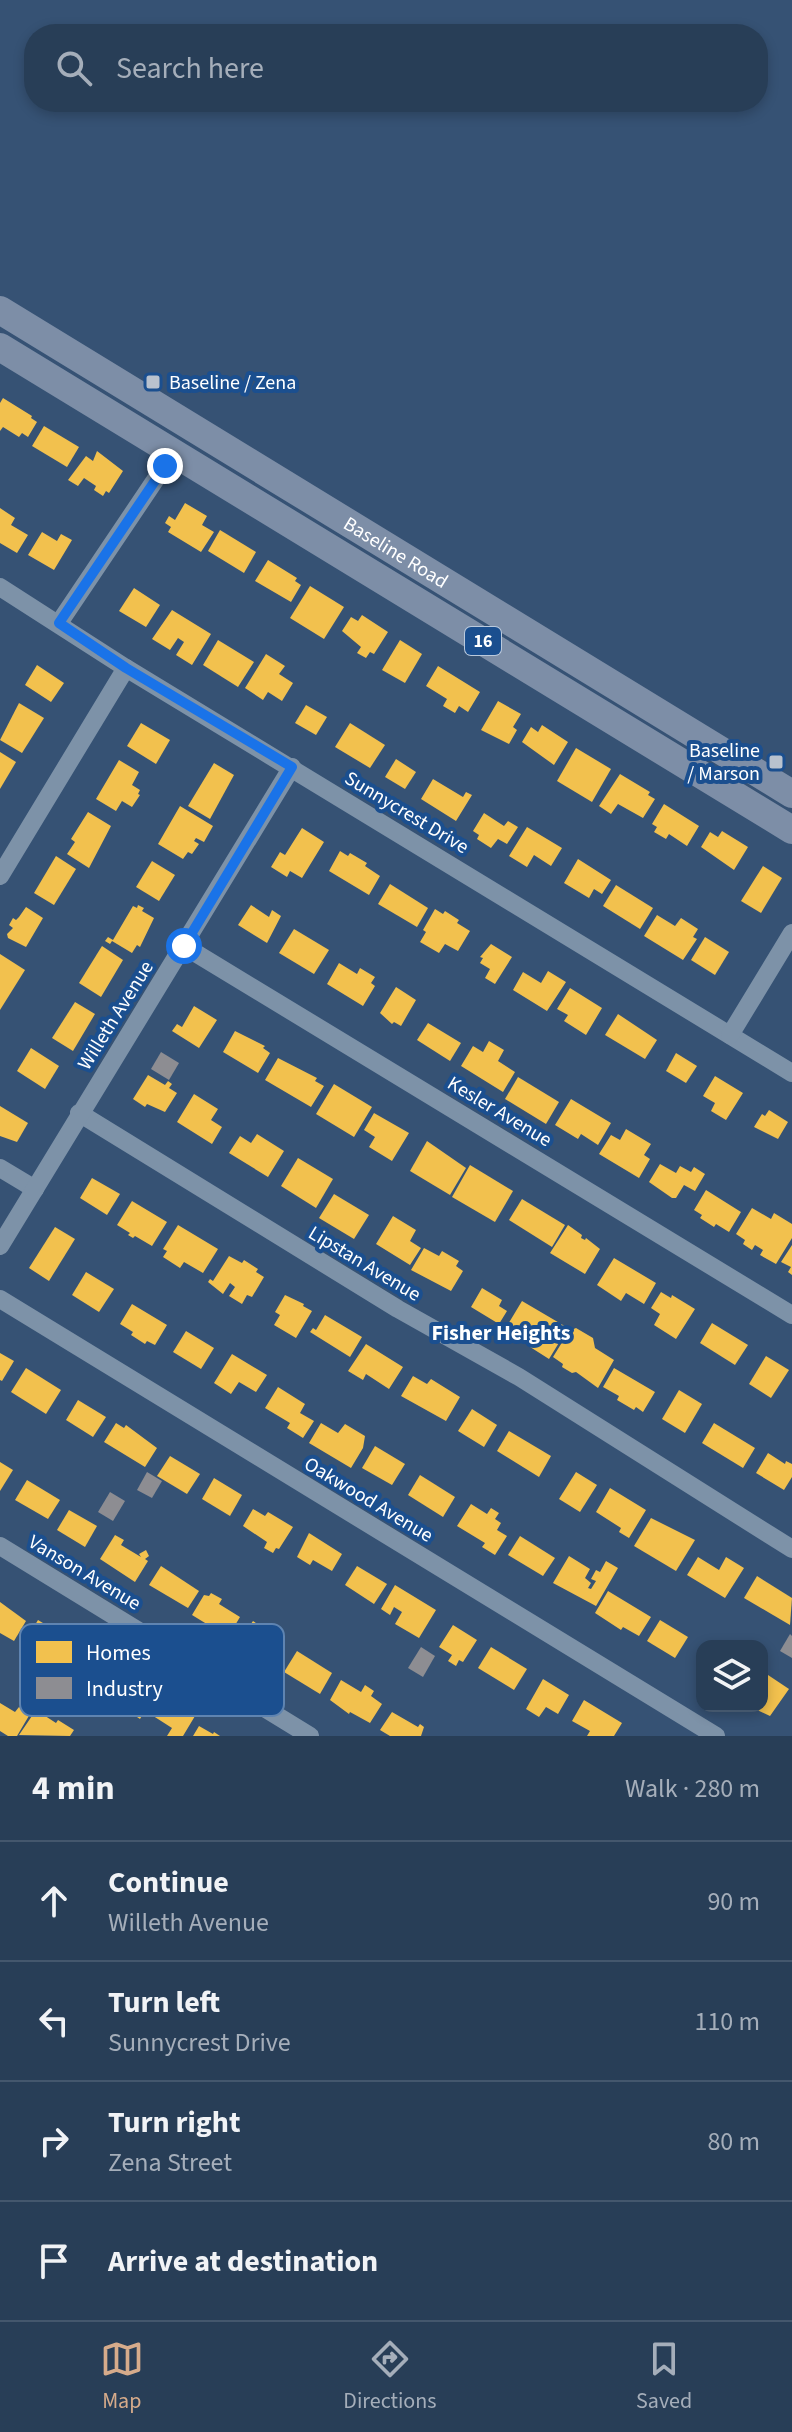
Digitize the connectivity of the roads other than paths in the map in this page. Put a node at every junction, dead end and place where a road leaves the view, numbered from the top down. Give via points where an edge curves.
1 (0, 310) edge
2 (0, 347) edge
3 (174, 452) junction
4 (0, 587) edge
5 (59, 623) junction
6 (126, 668) junction
7 (292, 767) junction
8 (792, 794) edge
9 (792, 830) edge
10 (0, 876) edge
11 (792, 933) edge
12 (184, 946) junction
13 (730, 1035) junction
14 (792, 1073) edge
15 (79, 1113) junction
16 (0, 1168) edge
17 (35, 1189) junction
18 (0, 1246) edge
19 (0, 1299) edge
20 (792, 1315) edge
21 (0, 1546) edge
22 (792, 1549) edge
23 (127, 1624) edge
24 (277, 1716) edge
25 (310, 1736) edge
26 (716, 1736) edge

1 - 8 main road, Baseline Road / 16
2 - 3 main road, Baseline Road / 16
3 - 5 street
3 - 9 main road, Baseline Road / 16
4 - 5 street, Sunnycrest Drive
5 - 6 street, Sunnycrest Drive
6 - 7 street, Sunnycrest Drive
6 - 10 street
7 - 12 street, Willeth Avenue
7 - 13 street, Sunnycrest Drive
11 - 13 street
12 - 15 street, Willeth Avenue
12 - 20 street, Kesler Avenue
13 - 14 street, Sunnycrest Drive
15 - 17 street, Willeth Avenue
15 - 22 street, Lipstan Avenue via 519,1377
16 - 17 street
17 - 18 street, Willeth Avenue
19 - 26 street, Oakwood Avenue
21 - 23 street, Vanson Avenue
24 - 25 street, Vanson Avenue

